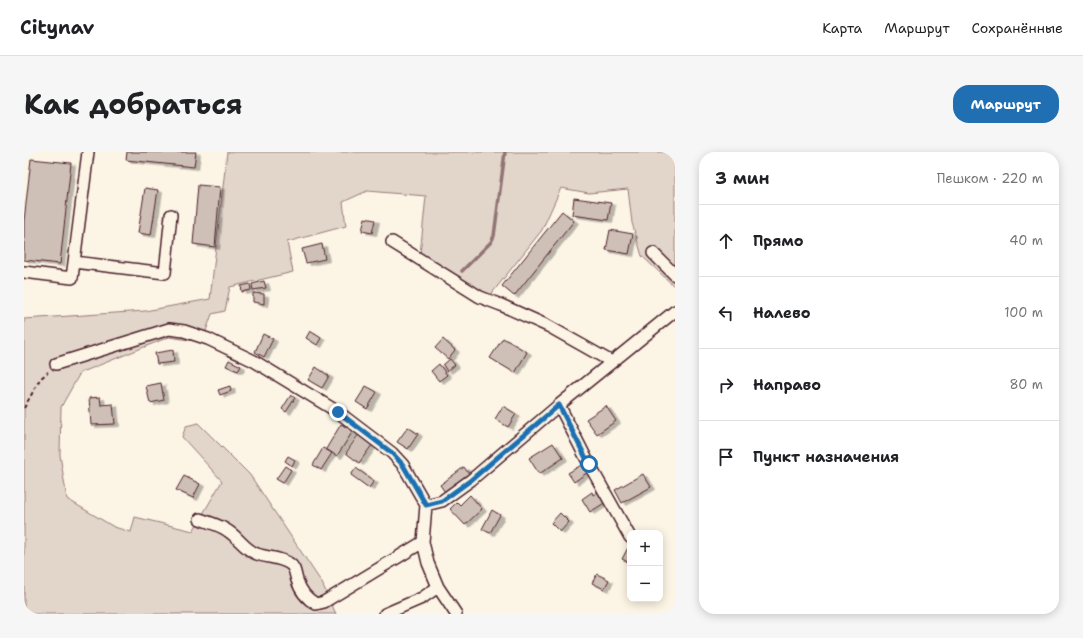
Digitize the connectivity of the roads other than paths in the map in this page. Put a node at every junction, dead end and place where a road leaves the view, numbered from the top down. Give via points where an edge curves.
1 (88, 152) edge
2 (171, 215) dead end
3 (392, 242) dead end
4 (653, 252) dead end
5 (74, 262) junction
6 (24, 272) edge
7 (675, 275) edge
8 (675, 311) edge
9 (612, 362) junction
10 (56, 364) road end
11 (559, 405) junction
12 (426, 505) junction
13 (200, 519) dead end
14 (627, 532) edge
15 (422, 542) junction
16 (438, 587) junction
17 (316, 609) edge
18 (385, 614) edge
19 (456, 614) edge

1 - 5 street
2 - 5 street via 165,273
3 - 9 street via 480,297 548,326
4 - 7 street
5 - 6 street via 72,278
8 - 9 street
9 - 11 street
10 - 12 street via 169,329 208,339 254,361 338,412 392,453 403,465
11 - 12 street via 471,480 442,501
11 - 14 street
12 - 15 street
13 - 17 street via 225,529 257,554 290,563 294,568 297,582
15 - 16 street
15 - 17 street
16 - 18 street via 422,598
16 - 19 street

